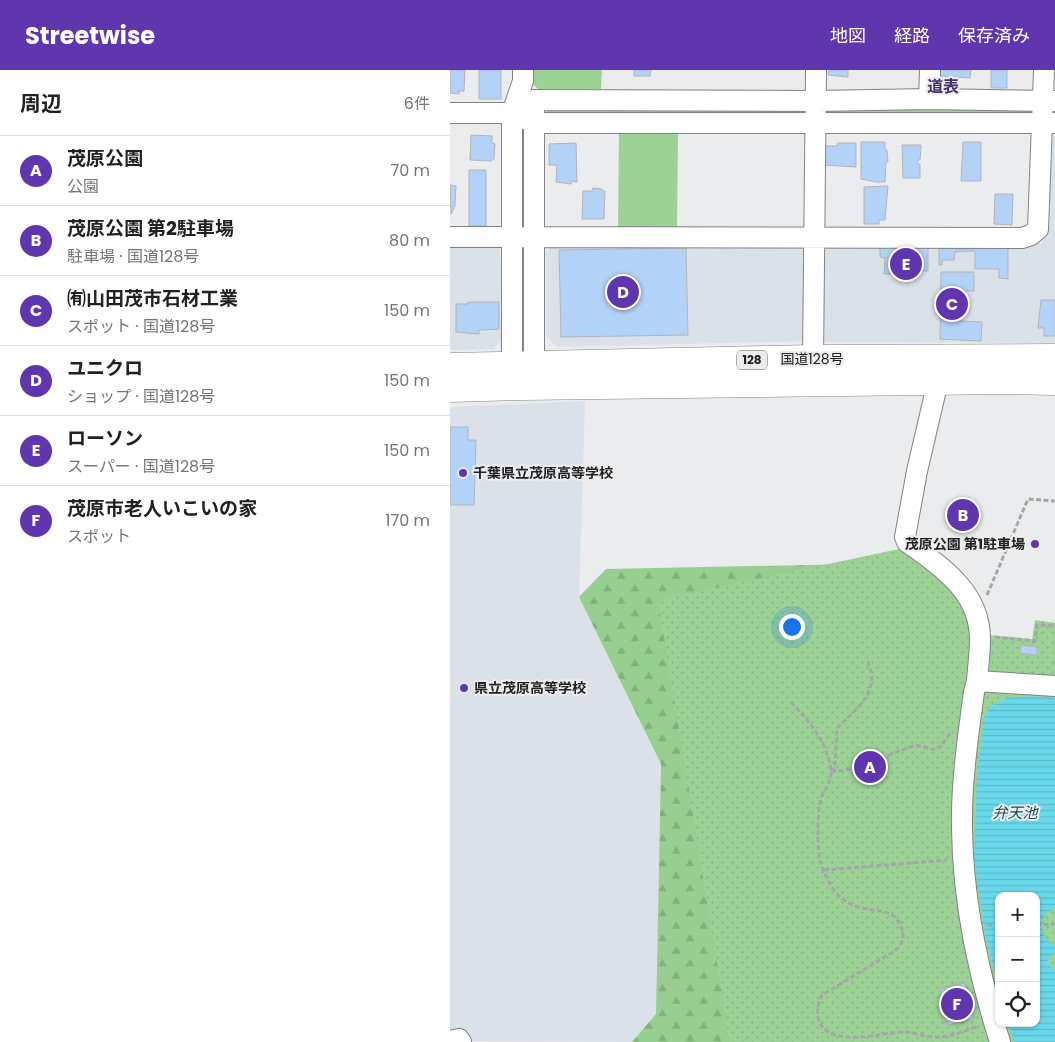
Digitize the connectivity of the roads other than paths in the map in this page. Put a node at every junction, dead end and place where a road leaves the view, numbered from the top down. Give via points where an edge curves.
1 (816, 70) edge
2 (930, 70) edge
3 (1044, 70) edge
4 (523, 76) edge
5 (929, 99) junction
6 (534, 100) junction
7 (816, 101) junction
8 (1049, 101) edge
9 (450, 113) edge
10 (512, 114) junction
11 (534, 123) junction
12 (815, 123) junction
13 (1048, 123) edge
14 (450, 237) edge
15 (511, 237) junction
16 (535, 237) junction
17 (815, 237) junction
18 (1055, 358) edge
19 (813, 359) junction
20 (450, 367) edge
21 (938, 370) junction
22 (523, 371) junction
23 (1055, 382) edge
24 (450, 388) edge
25 (977, 681) junction
26 (1055, 686) edge
27 (450, 1041) edge
28 (461, 1042) edge
29 (1000, 1042) edge

1 - 7 street
2 - 5 street
3 - 8 street
4 - 6 street
4 - 10 street
5 - 7 street
5 - 8 street
6 - 7 street
6 - 10 street
6 - 11 street
7 - 12 street
8 - 13 street
9 - 10 street
10 - 11 street
10 - 15 street
11 - 12 street
11 - 16 street
12 - 13 street
12 - 17 street
13 - 17 street via 1038,229 1031,235 1022,238
14 - 15 street
15 - 16 street
15 - 22 street
16 - 17 street
16 - 22 street
17 - 19 street
18 - 21 highway, 国道128号 / 128
19 - 21 highway, 国道128号 / 128
19 - 22 highway, 国道128号 / 128
20 - 22 highway, 国道128号 / 128
21 - 22 highway, 国道128号 / 128
21 - 23 highway, 国道128号 / 128
21 - 25 street via 905,537 907,542 957,580 975,610 980,638
22 - 24 highway, 国道128号 / 128
25 - 26 street
25 - 29 street via 962,797 963,859 971,934
27 - 28 street via 459,1039

